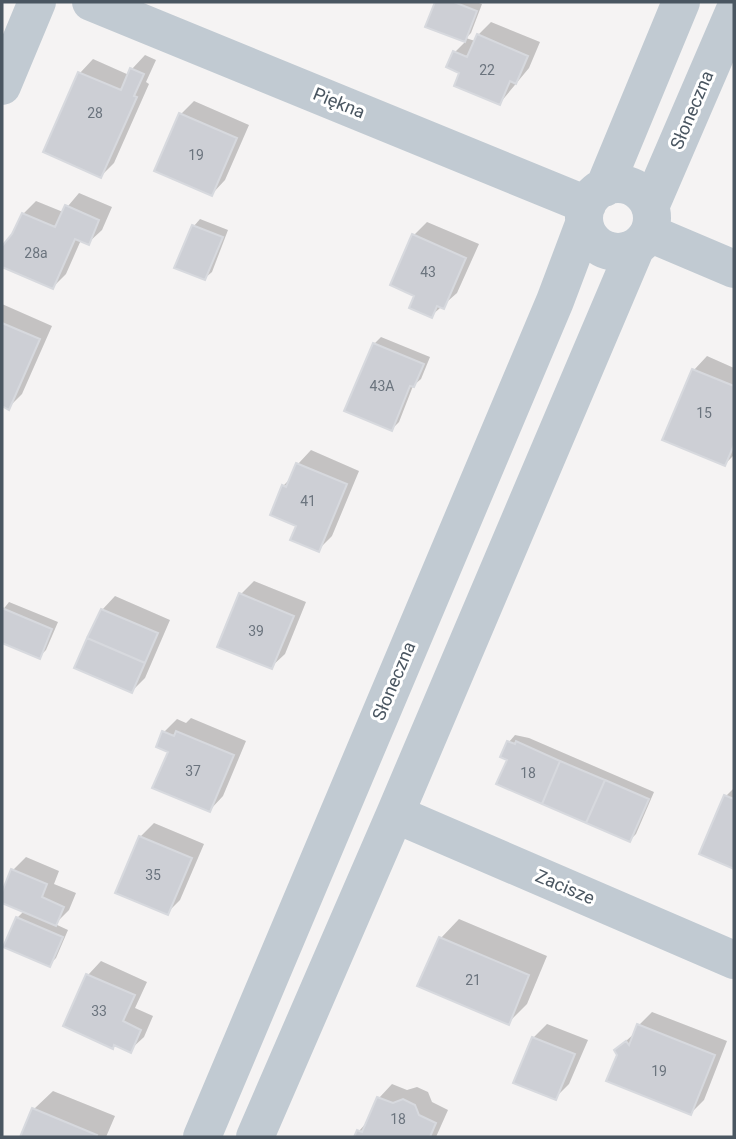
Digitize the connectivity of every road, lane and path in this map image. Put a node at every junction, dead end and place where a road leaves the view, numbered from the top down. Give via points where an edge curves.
1 (37, 2) edge
2 (91, 2) edge
3 (681, 2) edge
4 (734, 12) edge
5 (2, 86) edge
6 (592, 206) junction
7 (645, 229) junction
8 (734, 269) edge
9 (395, 814) junction
10 (734, 960) edge
11 (202, 1137) edge
12 (255, 1137) edge

1 - 5 street
2 - 6 street, Piękna
3 - 6 street, Słoneczna
4 - 7 street, Słoneczna
6 - 7 street via 615,184 636,189 645,197
6 - 7 street via 588,234 604,249 626,251
6 - 11 street, Słoneczna
7 - 8 street
7 - 9 street, Słoneczna
9 - 10 street, Zacisze
9 - 12 street, Słoneczna

